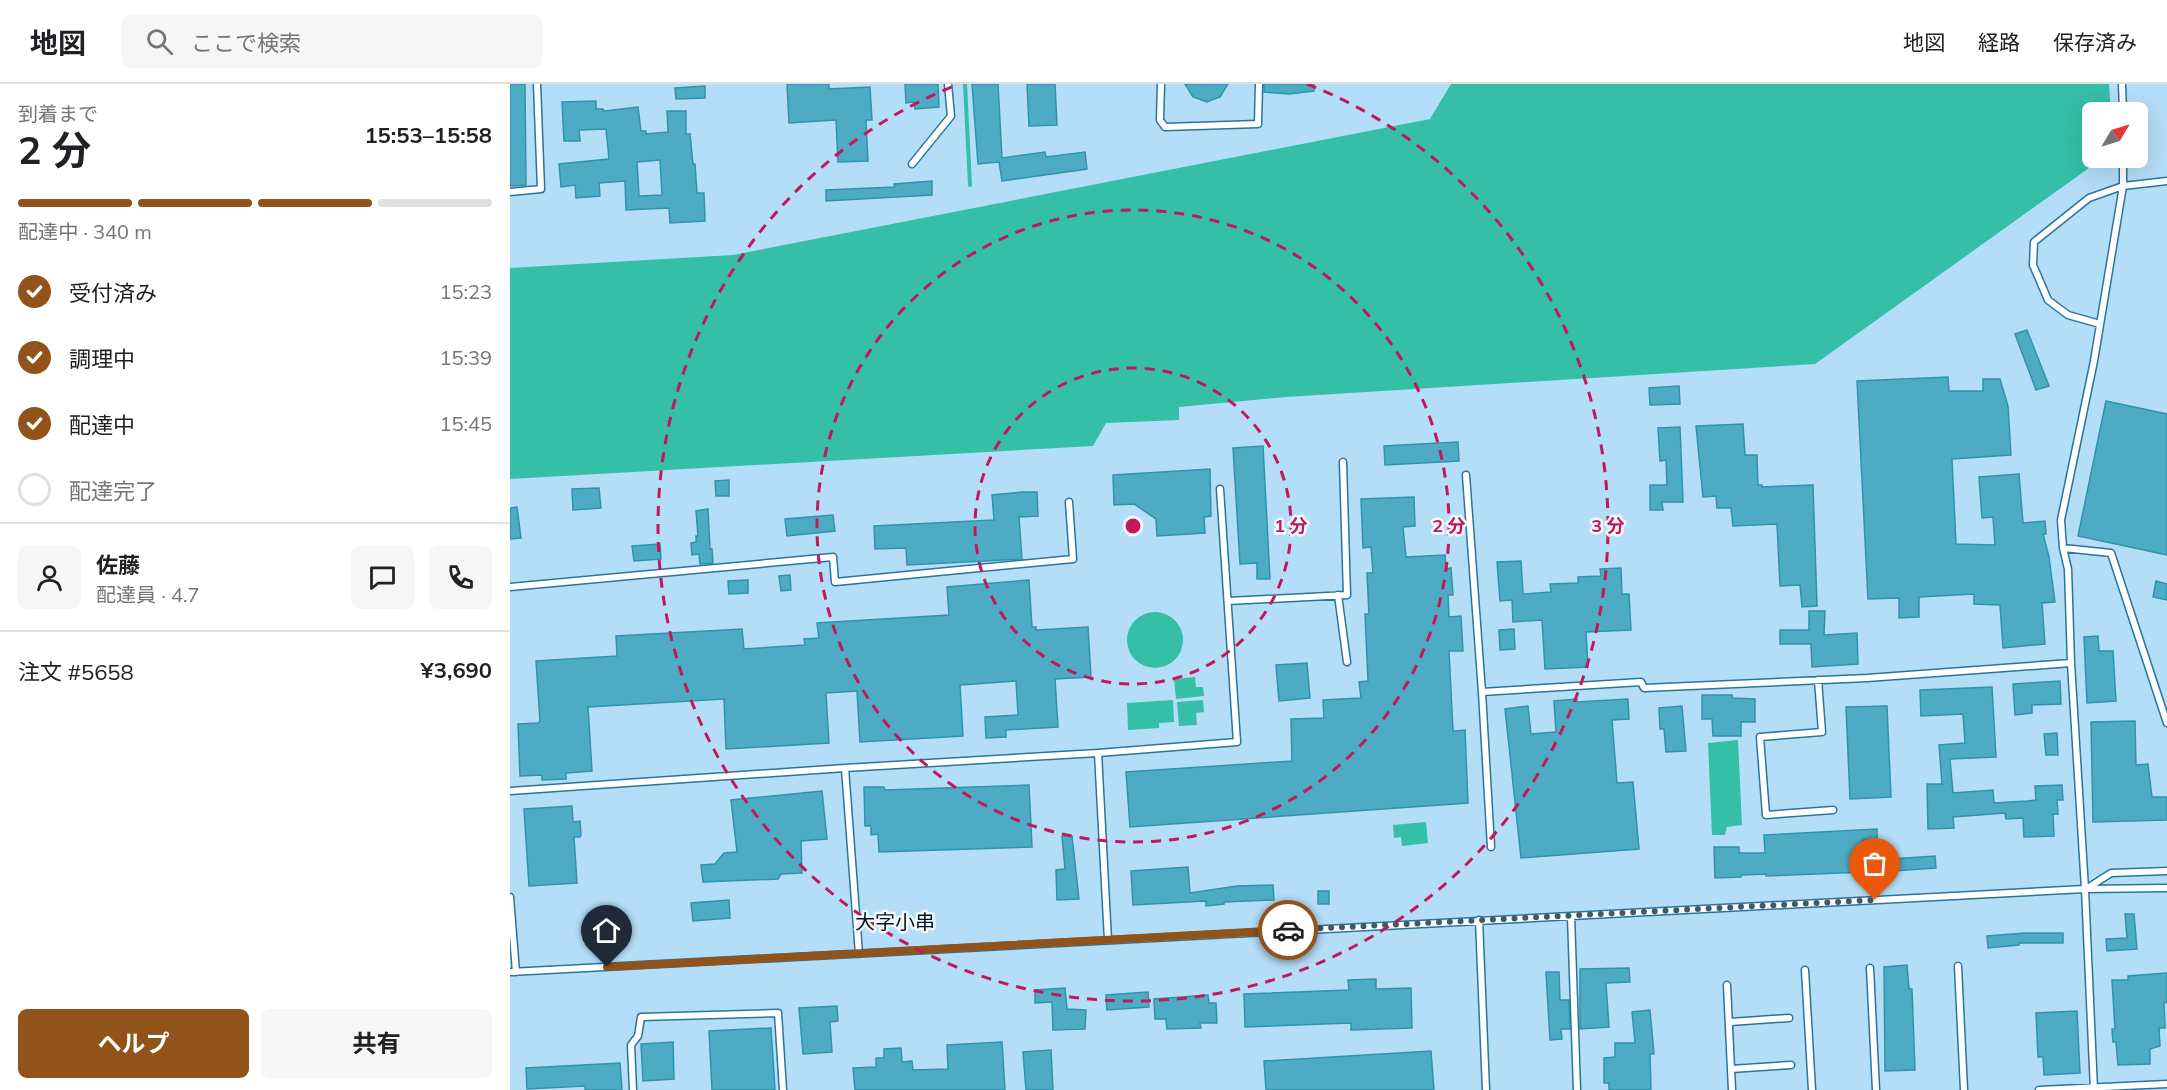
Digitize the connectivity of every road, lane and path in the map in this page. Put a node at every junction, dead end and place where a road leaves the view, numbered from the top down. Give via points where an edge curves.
1 (537, 84) edge
2 (948, 84) edge
3 (1161, 84) edge
4 (1259, 84) edge
5 (2122, 84) edge
6 (2122, 102) edge
7 (912, 164) dead end
8 (2123, 168) edge
9 (2167, 181) edge
10 (2123, 186) junction
11 (510, 192) edge
12 (2100, 324) junction
13 (1343, 462) dead end
14 (1466, 476) dead end
15 (1220, 489) dead end
16 (1069, 502) dead end
17 (2063, 548) junction
18 (510, 587) edge
19 (1338, 595) junction
20 (1228, 601) junction
21 (1347, 662) dead end
22 (2071, 663) junction
23 (1818, 680) junction
24 (1482, 692) junction
25 (2167, 723) edge
26 (1098, 753) junction
27 (845, 768) junction
28 (510, 791) edge
29 (1833, 810) dead end
30 (1491, 847) dead end
31 (2167, 871) edge
32 (2167, 888) edge
33 (2085, 889) junction
34 (510, 897) edge
35 (1570, 916) junction
36 (1479, 920) junction
37 (1108, 940) junction
38 (859, 954) junction
39 (1958, 966) dead end
40 (1870, 968) dead end
41 (1805, 970) dead end
42 (513, 972) edge
43 (1728, 985) dead end
44 (1789, 1018) dead end
45 (1730, 1022) junction
46 (1791, 1065) dead end
47 (1731, 1069) junction
48 (2167, 1084) edge
49 (2094, 1089) edge
50 (633, 1090) edge
51 (783, 1090) edge
52 (1486, 1090) edge
53 (1577, 1090) edge
54 (1732, 1090) edge
55 (1812, 1090) edge
56 (1876, 1090) edge
57 (1964, 1090) edge
58 (2039, 1090) edge

1 - 11 lane via 541,189
2 - 7 lane via 951,116
3 - 4 lane via 1160,120 1164,127 1258,124
5 - 6 lane
8 - 10 lane
9 - 10 lane
10 - 12 lane
10 - 12 lane via 2089,198 2034,242 2033,265 2048,300 2068,315
12 - 17 lane via 2061,519
13 - 19 lane via 1347,595
14 - 24 lane
15 - 20 lane
16 - 18 lane via 1073,559 836,582 833,557
17 - 22 lane via 2068,569
17 - 25 lane via 2111,553
19 - 20 lane
19 - 21 lane
20 - 26 lane via 1238,742
22 - 23 lane
22 - 33 lane
23 - 24 lane via 1644,688 1641,682
23 - 29 lane via 1822,732 1760,737 1766,815
24 - 30 lane
26 - 27 lane
26 - 37 lane
27 - 28 lane
27 - 38 lane
31 - 33 lane via 2111,873
32 - 33 lane
33 - 35 lane
33 - 49 lane
34 - 42 lane
35 - 36 lane
35 - 53 lane
36 - 37 lane
36 - 52 lane
37 - 38 lane
38 - 42 lane
39 - 57 lane
40 - 56 lane
41 - 55 lane
43 - 45 lane
44 - 45 lane
45 - 47 lane
46 - 47 lane
47 - 54 lane
48 - 49 lane
49 - 58 lane
50 - 51 lane via 631,1045 638,1036 641,1017 778,1014

